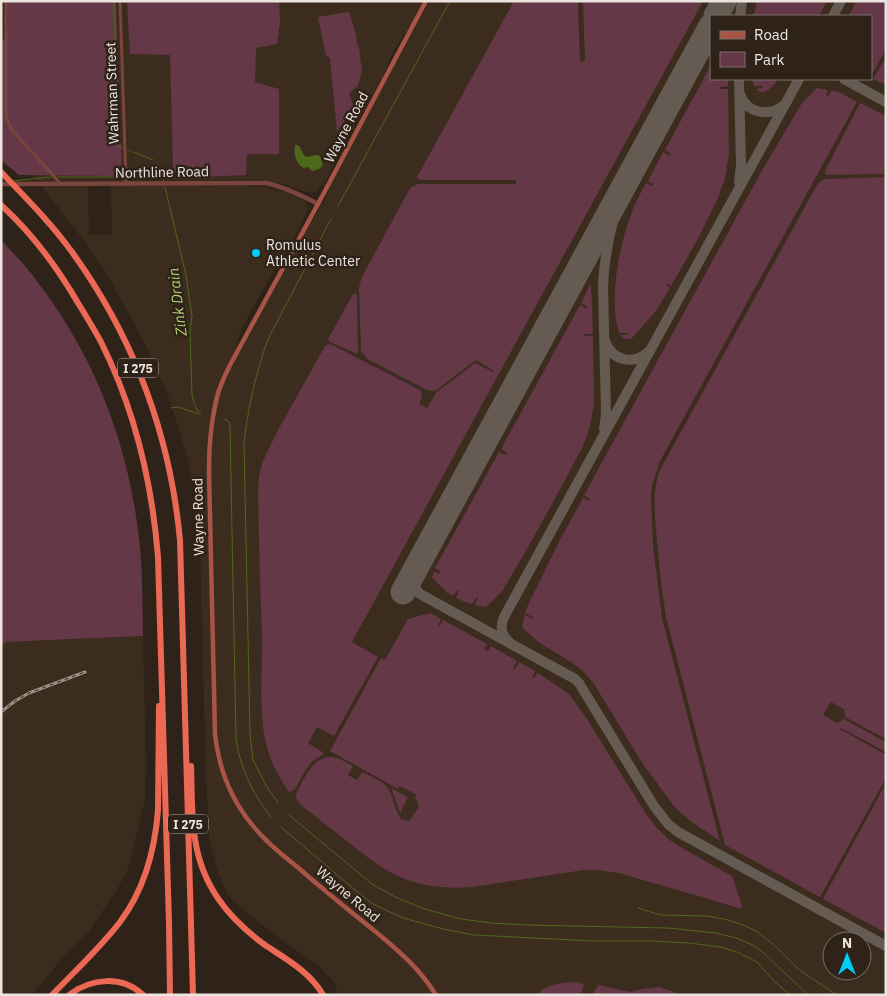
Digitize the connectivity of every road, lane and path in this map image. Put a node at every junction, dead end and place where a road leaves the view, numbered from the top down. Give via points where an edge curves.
1 (6, 1) edge
2 (120, 1) edge
3 (426, 1) edge
4 (1, 172) edge
5 (126, 183) junction
6 (1, 184) edge
7 (61, 184) junction
8 (318, 204) junction
9 (1, 205) edge
10 (184, 652) junction
11 (161, 655) junction
12 (52, 995) edge
13 (68, 995) edge
14 (144, 995) edge
15 (170, 995) edge
16 (193, 995) edge
17 (323, 995) edge
18 (436, 995) edge

1 - 7 street via 6,116 11,129
2 - 5 street, Wahrman Street
3 - 8 main road, Wayne Road
4 - 10 highway, I 275 via 66,244 98,291 124,337 149,395 167,456 178,516
5 - 7 street, Northline Road
5 - 8 street, Northline Road via 266,183 296,192
6 - 7 street, Northline Road
8 - 18 main road, Wayne Road via 230,365 214,413 209,472 217,752 232,796 262,836 406,957
9 - 11 highway, I 275 via 37,244 71,291 101,341 129,409 143,457 154,516
10 - 16 highway, I 275
10 - 17 highway via 195,839 205,876 233,918 309,976
11 - 12 highway via 158,810 149,861 121,921
11 - 15 highway, I 275
13 - 14 highway via 97,981 130,986

